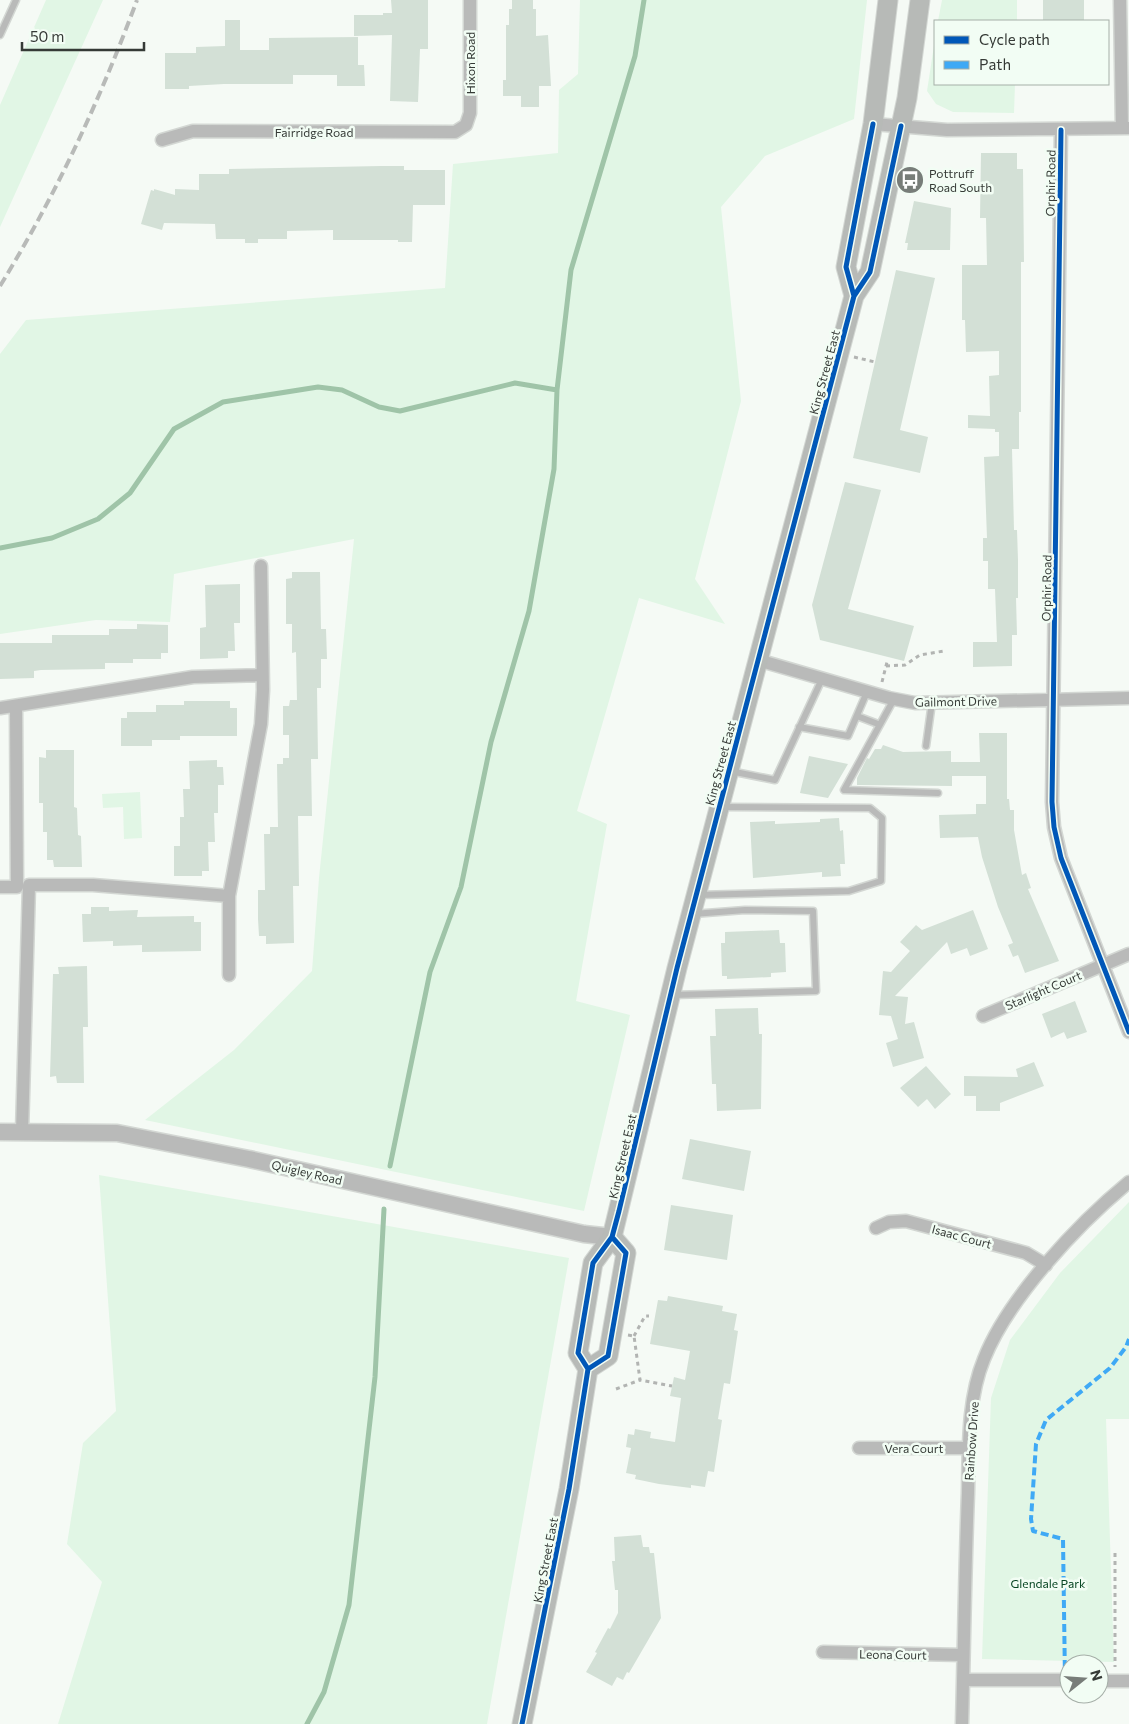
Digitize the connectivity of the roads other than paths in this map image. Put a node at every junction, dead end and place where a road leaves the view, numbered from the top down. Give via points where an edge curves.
1 (16, 0) edge
2 (470, 0) edge
3 (888, 0) edge
4 (920, 0) edge
5 (1120, 0) edge
6 (0, 36) edge
7 (874, 124) junction
8 (466, 125) joint
9 (901, 126) junction
10 (1125, 128) edge
11 (1061, 130) junction
12 (162, 140) dead end
13 (854, 296) junction
14 (261, 566) dead end
15 (758, 660) junction
16 (262, 675) junction
17 (822, 679) junction
18 (873, 693) junction
19 (1054, 698) junction
20 (1129, 698) edge
21 (894, 699) junction
22 (932, 702) junction
23 (16, 706) junction
24 (0, 708) edge
25 (857, 716) junction
26 (878, 724) junction
27 (800, 727) junction
28 (926, 746) dead end
29 (729, 771) junction
30 (938, 793) dead end
31 (720, 807) junction
32 (23, 886) junction
33 (0, 887) edge
34 (696, 895) junction
35 (229, 896) junction
36 (691, 914) junction
37 (1129, 954) edge
38 (1103, 964) junction
39 (229, 975) dead end
40 (672, 995) junction
41 (983, 1016) dead end
42 (1129, 1032) edge
43 (0, 1132) edge
44 (22, 1132) junction
45 (1129, 1182) edge
46 (876, 1228) dead end
47 (612, 1237) junction
48 (1046, 1264) junction
49 (588, 1369) junction
50 (859, 1448) dead end
51 (969, 1448) junction
52 (823, 1652) dead end
53 (962, 1655) junction
54 (963, 1680) junction
55 (1059, 1680) edge
56 (1109, 1681) edge
57 (1129, 1681) edge
58 (522, 1724) edge
59 (962, 1724) edge

1 - 6 lane
2 - 8 street, Hixon Road via 470,113
3 - 7 main road
4 - 9 main road, King Street East
5 - 10 street
7 - 9 street
7 - 13 main road via 846,267
8 - 12 street, Fairridge Road via 456,132 193,131
9 - 11 street via 947,130
9 - 13 main road, King Street East via 870,272
10 - 11 street
11 - 19 street, Orphir Road
13 - 15 main road, King Street East
14 - 16 street
15 - 17 street, Gailmont Drive
15 - 29 main road, King Street East
16 - 23 street via 193,677
16 - 35 street via 260,724
17 - 18 street, Gailmont Drive
17 - 27 lane
18 - 21 street, Gailmont Drive
18 - 25 lane
19 - 20 street, Gailmont Drive
19 - 22 street, Gailmont Drive
19 - 38 street, Orphir Road via 1054,827 1062,858
21 - 22 street, Gailmont Drive
21 - 26 lane
22 - 28 lane
23 - 24 street
23 - 32 street
25 - 26 lane
25 - 27 lane via 848,736
26 - 30 lane via 844,790
27 - 29 lane via 776,780
29 - 31 main road, King Street East
31 - 34 main road, King Street East
31 - 34 lane via 870,808 882,818 881,881 849,892
32 - 33 street
32 - 35 street via 93,885
32 - 44 street
34 - 36 main road, King Street East
35 - 39 street
36 - 40 main road, King Street East
36 - 40 lane via 813,910 816,991
37 - 38 street, Starlight Court
38 - 41 street, Starlight Court
38 - 42 street, Orphir Road
40 - 47 main road, King Street East
43 - 44 street, Quigley Road
44 - 47 street, Quigley Road via 117,1133 584,1234
45 - 48 street, Rainbow Drive
46 - 48 street, Isaac Court via 889,1222 906,1221 1026,1253
47 - 49 main road, King Street East via 594,1263 578,1353
47 - 49 main road via 626,1253 608,1356
48 - 51 street, Rainbow Drive via 1026,1289 984,1359 973,1401
49 - 58 main road, King Street East via 569,1489
50 - 51 street, Vera Court
51 - 53 street, Rainbow Drive
52 - 53 street, Leona Court
53 - 54 street, Rainbow Drive
54 - 55 street
54 - 59 street, Rainbow Drive
56 - 57 street

